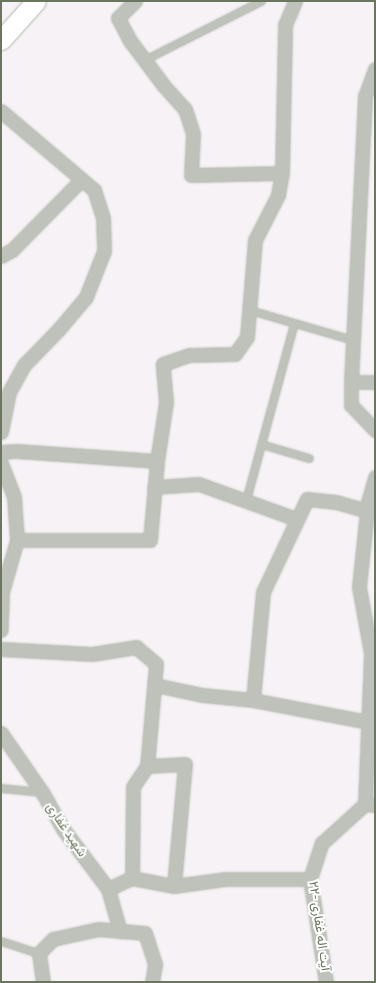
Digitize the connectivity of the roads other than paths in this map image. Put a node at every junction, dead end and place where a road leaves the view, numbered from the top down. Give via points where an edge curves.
1 (36, 1) edge
2 (135, 1) edge
3 (261, 1) edge
4 (296, 1) edge
5 (1, 40) edge
6 (144, 60) junction
7 (375, 69) edge
8 (1, 111) edge
9 (282, 173) junction
10 (81, 180) junction
11 (1, 256) edge
12 (250, 310) junction
13 (294, 323) junction
14 (353, 340) junction
15 (351, 382) junction
16 (375, 382) edge
17 (375, 430) edge
18 (1, 432) edge
19 (261, 444) junction
20 (1, 452) edge
21 (309, 458) dead end
22 (157, 461) junction
23 (1, 463) edge
24 (375, 477) edge
25 (154, 487) junction
26 (246, 500) junction
27 (370, 505) edge
28 (296, 519) junction
29 (17, 540) junction
30 (1, 630) edge
31 (1, 649) edge
32 (155, 685) junction
33 (253, 700) junction
34 (368, 722) junction
35 (1, 734) edge
36 (147, 766) junction
37 (1, 788) edge
38 (42, 792) junction
39 (370, 804) edge
40 (132, 878) junction
41 (310, 879) junction
42 (174, 886) junction
43 (108, 889) junction
44 (120, 931) junction
45 (1, 941) edge
46 (39, 953) junction
47 (43, 982) edge
48 (152, 982) edge
49 (326, 982) edge

1 - 5 main road
2 - 6 street via 118,18
3 - 6 lane
4 - 9 street via 285,24
6 - 9 street via 185,109 193,134 191,174
7 - 14 street via 365,96
8 - 10 street
9 - 12 street via 278,196 255,240
10 - 11 street via 12,250
10 - 18 street via 94,190 103,218 104,250 86,297 24,365 9,392
12 - 13 lane
12 - 22 street via 248,337 235,354 189,355 163,364 166,402
13 - 14 lane
13 - 19 lane
14 - 15 street
15 - 16 street
15 - 17 street via 351,405
19 - 21 lane
19 - 26 lane
20 - 22 street
22 - 25 street
23 - 29 street via 14,497
24 - 27 street
25 - 26 street via 199,484
25 - 29 street via 150,540
26 - 28 street
27 - 28 street via 307,499
27 - 34 street via 359,587 371,653
28 - 33 street via 286,547 263,592
29 - 30 street via 2,592
31 - 32 street via 92,654 136,647 156,664
32 - 33 street via 203,695
32 - 36 street
33 - 34 street
34 - 39 street
35 - 38 street, شهید غفاری
36 - 40 street via 133,787
36 - 42 street via 185,764
37 - 38 lane
38 - 43 street, شهید غفاری via 63,829
39 - 41 street, ۲۲- آیت اله غفاری via 322,843
40 - 42 street
40 - 43 street
41 - 42 street via 225,879
41 - 49 street, ۲۲- آیت اله غفاری
43 - 44 street, شهید غفاری
44 - 46 street via 98,929 53,939
44 - 48 street via 145,932 155,964
45 - 46 lane
46 - 47 street

